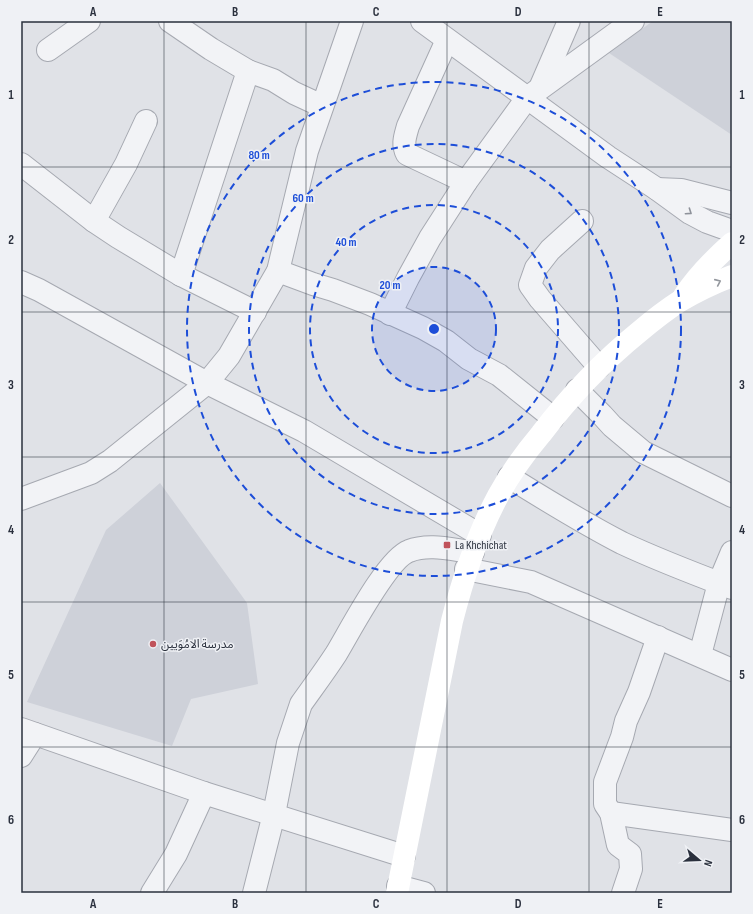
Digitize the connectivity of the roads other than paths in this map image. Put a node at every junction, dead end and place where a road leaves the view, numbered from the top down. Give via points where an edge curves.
1 (89, 21) edge
2 (170, 21) edge
3 (352, 21) edge
4 (422, 21) edge
5 (569, 21) edge
6 (633, 21) edge
7 (447, 40) junction
8 (48, 50) dead end
9 (248, 71) junction
10 (534, 93) junction
11 (322, 106) junction
12 (146, 121) dead end
13 (21, 164) edge
14 (466, 182) junction
15 (657, 189) junction
16 (732, 203) edge
17 (94, 221) junction
18 (582, 221) dead end
19 (732, 230) edge
20 (732, 243) edge
21 (278, 272) junction
22 (181, 275) junction
23 (732, 276) edge
24 (21, 282) edge
25 (679, 302) junction
26 (255, 312) junction
27 (390, 314) junction
28 (599, 367) junction
29 (207, 383) junction
30 (577, 390) junction
31 (553, 418) junction
32 (509, 477) junction
33 (732, 496) edge
34 (21, 499) edge
35 (473, 552) junction
36 (732, 552) edge
37 (726, 586) edge
38 (658, 637) junction
39 (700, 655) junction
40 (732, 670) edge
41 (28, 732) edge
42 (21, 756) edge
43 (204, 793) junction
44 (612, 813) junction
45 (274, 814) junction
46 (732, 830) edge
47 (404, 856) junction
48 (397, 890) edge
49 (152, 893) edge
50 (254, 893) edge
51 (424, 893) edge
52 (623, 893) edge

1 - 8 street
2 - 9 street
3 - 11 street
4 - 7 street
5 - 10 street
6 - 10 street
7 - 10 street
7 - 14 street via 408,126 404,147 407,154
9 - 11 street via 272,80
9 - 22 street
10 - 14 street
10 - 15 street via 621,166
11 - 21 street via 307,151
12 - 17 street via 126,164
13 - 17 street
14 - 27 street via 430,238
15 - 16 street via 681,190
15 -> 19 street via 698,218
17 - 22 street
18 - 28 street via 550,250 536,268 530,286
20 - 25 street via 697,278
21 - 26 street
21 - 27 street via 333,290
22 - 26 street
25 -> 23 street
24 - 29 street
25 - 28 street
26 - 29 street via 229,356
27 - 31 street via 446,341 499,375
28 - 30 street
29 - 34 street via 110,461 91,473
29 - 35 street via 304,431
30 - 31 street
30 - 33 street via 612,426 643,452
31 - 32 street
32 - 35 street
32 - 37 street via 622,542
35 - 38 street via 531,582
35 - 45 street via 425,547 408,551 398,558 386,573 335,656 301,704 288,743
35 - 47 street via 452,621
36 - 37 street
37 - 39 street
38 - 39 street
38 - 44 street via 605,782 605,804
39 - 40 street
41 - 42 street
41 - 43 street
43 - 45 street
43 - 49 street via 176,854
44 - 46 street
44 - 52 street via 618,845 630,854 631,868
45 - 47 street
45 - 50 street
47 - 48 street
48 - 51 street

